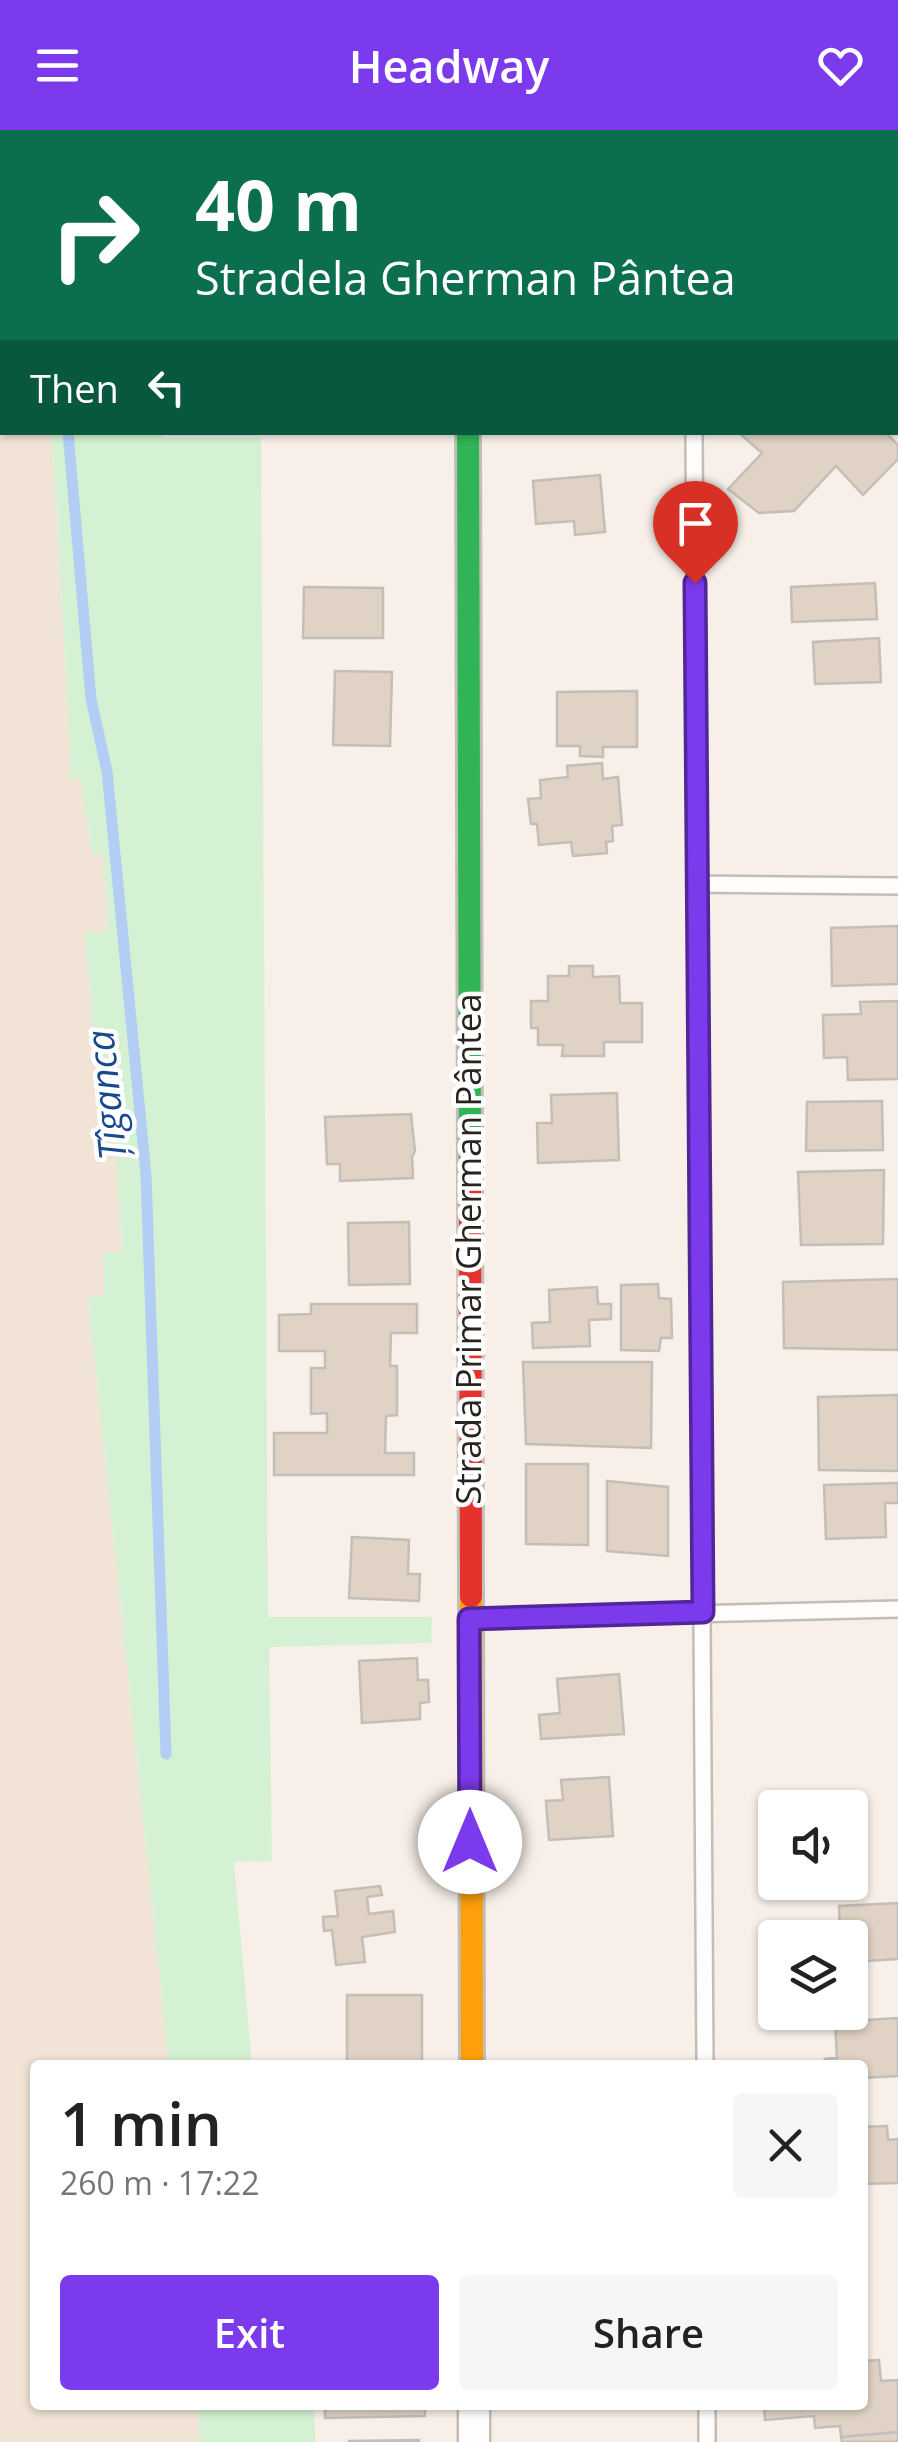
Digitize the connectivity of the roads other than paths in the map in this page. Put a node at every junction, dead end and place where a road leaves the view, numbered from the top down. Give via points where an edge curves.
1 (468, 435) edge
2 (694, 435) edge
3 (698, 884) junction
4 (898, 886) edge
5 (898, 1609) edge
6 (703, 1612) junction
7 (469, 1619) junction
8 (472, 2060) edge
9 (705, 2060) edge
10 (474, 2410) edge
11 (707, 2410) edge
12 (474, 2442) edge
13 (707, 2442) edge

1 - 7 street, Strada Primar Gherman Pântea
2 - 3 lane
3 - 4 lane
3 - 6 lane
5 - 6 lane
6 - 7 lane
6 - 9 lane
7 - 8 street, Strada Primar Gherman Pântea
10 - 12 street
11 - 13 lane

